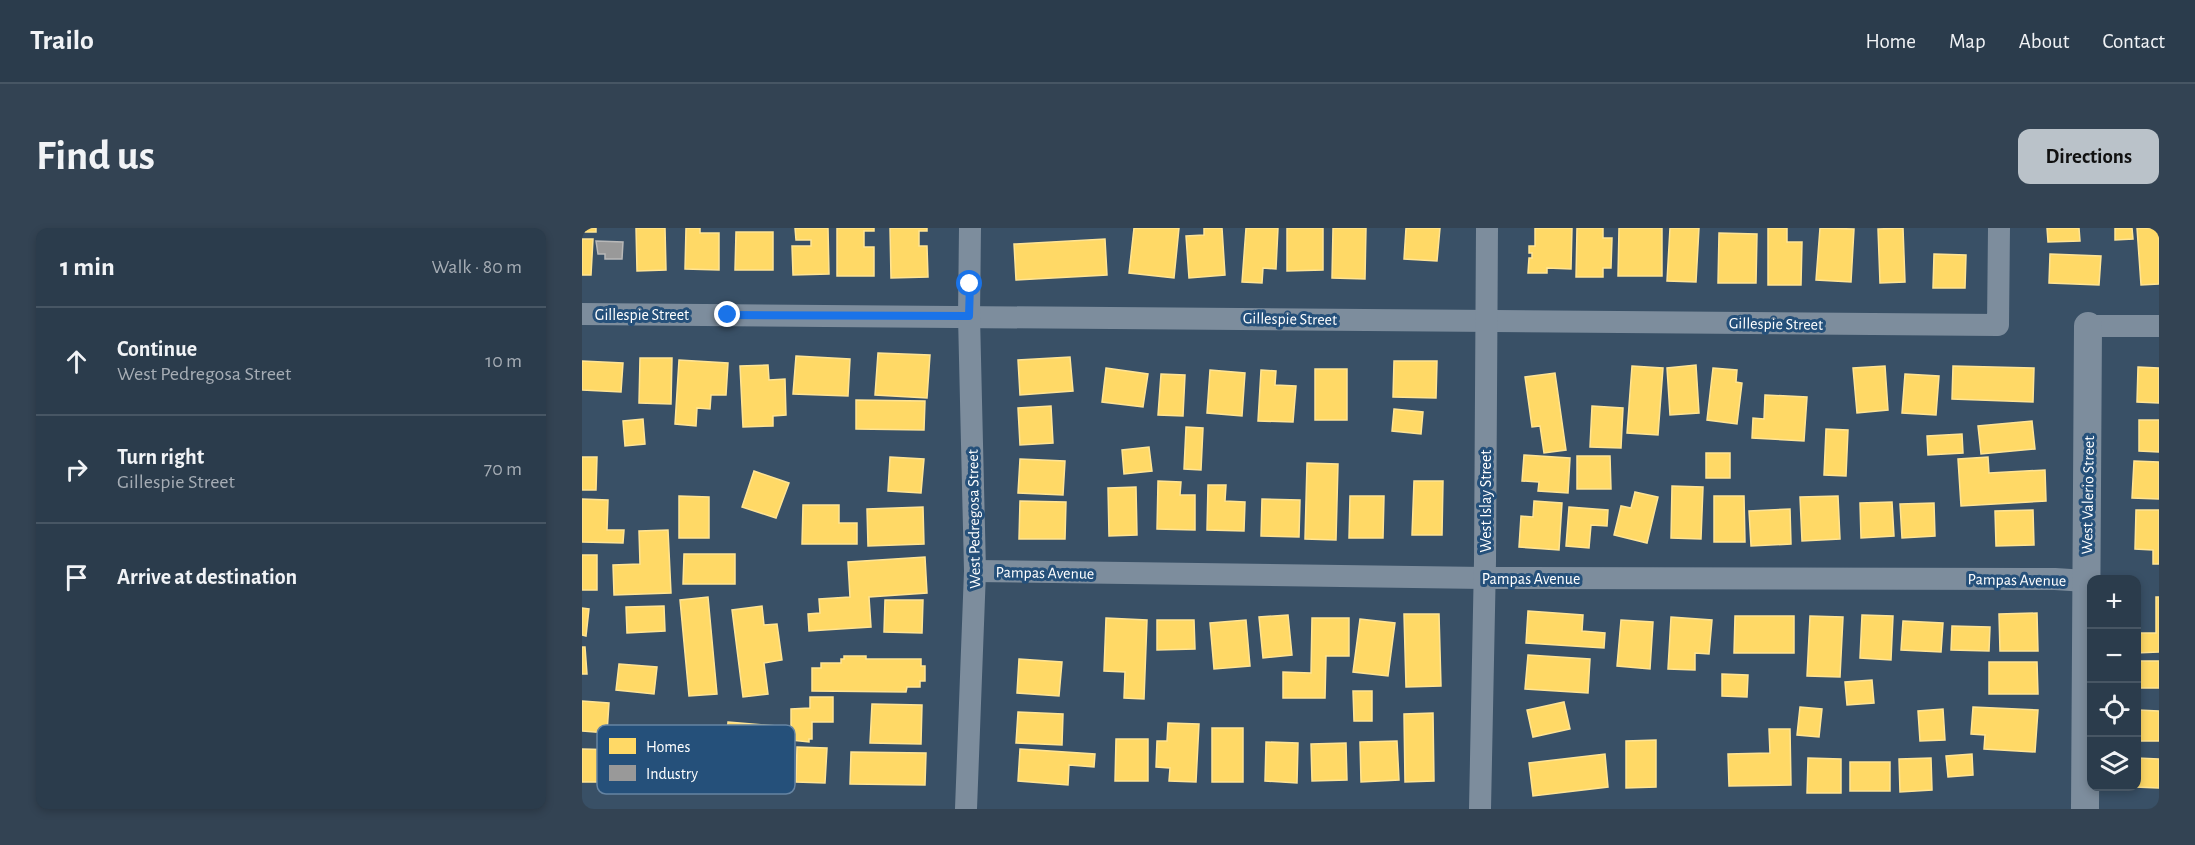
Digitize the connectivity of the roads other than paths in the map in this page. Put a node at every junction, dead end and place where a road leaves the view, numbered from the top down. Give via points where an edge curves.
1 (970, 228) edge
2 (1486, 228) edge
3 (1999, 228) edge
4 (582, 314) edge
5 (969, 316) junction
6 (1486, 320) junction
7 (2088, 326) joint
8 (2159, 326) edge
9 (975, 571) junction
10 (1484, 578) junction
11 (2086, 581) junction
12 (966, 809) edge
13 (1480, 809) edge
14 (2085, 809) edge

1 - 5 street, West Pedregosa Street
2 - 6 street, West Islay Street
3 - 6 street, Gillespie Street via 1998,325
4 - 5 street, Gillespie Street
5 - 6 street, Gillespie Street
5 - 9 street, West Pedregosa Street
6 - 10 street, West Islay Street
7 - 8 street
7 - 11 street, West Valerio Street
9 - 10 street, Pampas Avenue
9 - 12 street, West Pedregosa Street
10 - 11 street, Pampas Avenue
10 - 13 street, West Islay Street
11 - 14 street, West Valerio Street

